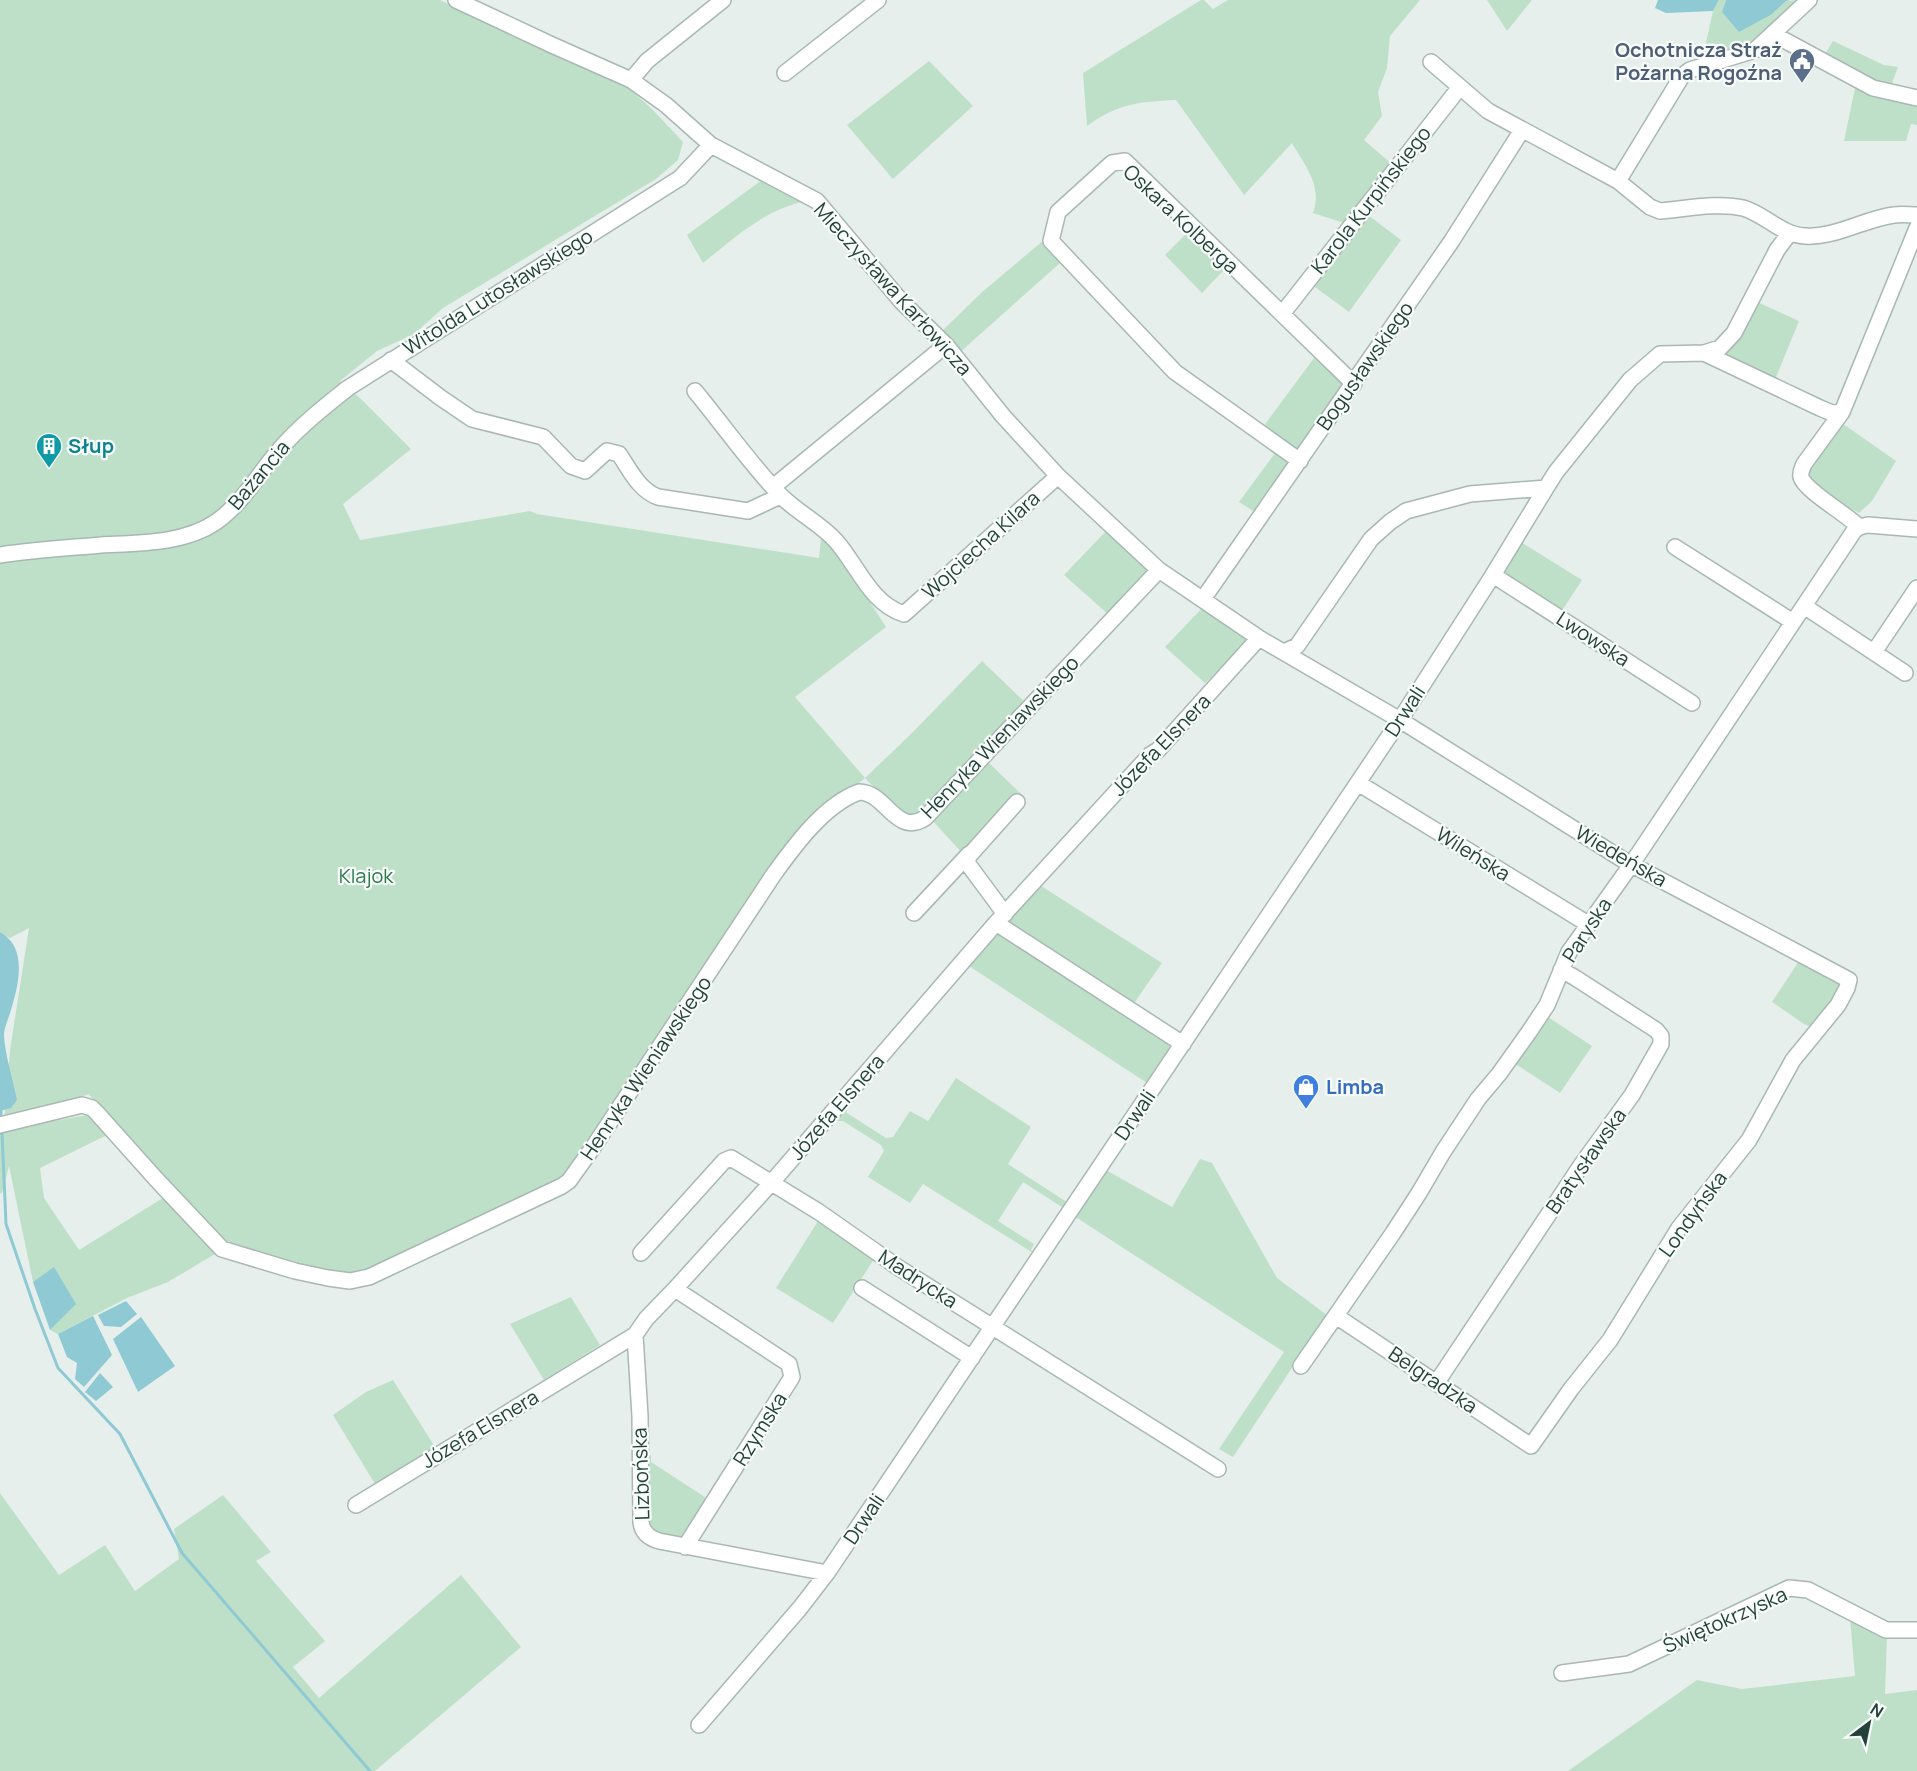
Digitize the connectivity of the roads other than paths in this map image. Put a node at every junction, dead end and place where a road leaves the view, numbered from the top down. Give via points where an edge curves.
1 (456, 0) edge
2 (723, 0) edge
3 (878, 0) edge
4 (1809, 0) edge
5 (1773, 34) junction
6 (1431, 62) dead end
7 (785, 74) dead end
8 (631, 80) junction
9 (1460, 87) junction
10 (1917, 98) edge
11 (1522, 130) junction
12 (711, 145) junction
13 (1618, 181) junction
14 (1917, 215) edge
15 (1917, 228) edge
16 (1789, 234) junction
17 (1282, 314) junction
18 (946, 345) junction
19 (1704, 353) junction
20 (390, 360) junction
21 (1354, 384) junction
22 (695, 390) dead end
23 (1842, 412) junction
24 (1300, 461) junction
25 (1058, 476) junction
26 (1546, 488) junction
27 (777, 491) junction
28 (1859, 527) junction
29 (1917, 529) edge
30 (1675, 547) dead end
31 (0, 555) edge
32 (1159, 570) junction
33 (1493, 575) junction
34 (1917, 588) edge
35 (1203, 598) junction
36 (1804, 606) junction
37 (1793, 622) junction
38 (1259, 638) junction
39 (1284, 652) junction
40 (1874, 652) junction
41 (1905, 673) dead end
42 (1692, 703) dead end
43 (1400, 720) junction
44 (1358, 783) junction
45 (1017, 802) dead end
46 (969, 854) junction
47 (1631, 865) junction
48 (914, 914) dead end
49 (1000, 918) junction
50 (1588, 924) junction
51 (1561, 970) junction
52 (1849, 981) joint
53 (1183, 1044) junction
54 (0, 1125) edge
55 (772, 1182) junction
56 (640, 1253) dead end
57 (862, 1288) dead end
58 (675, 1289) junction
59 (1336, 1316) junction
60 (993, 1327) junction
61 (635, 1335) junction
62 (972, 1358) junction
63 (1301, 1366) dead end
64 (1437, 1382) junction
65 (1531, 1446) joint
66 (1218, 1469) dead end
67 (356, 1504) dead end
68 (685, 1546) junction
69 (827, 1573) junction
70 (1917, 1630) edge
71 (1562, 1673) dead end
72 (699, 1725) dead end

1 - 8 street, Mieczysława Karłowicza
2 - 8 street via 647,61
3 - 7 street
4 - 5 street
5 - 10 street via 1873,88
5 - 13 street via 1755,50 1690,70 1683,76
6 - 9 street
8 - 12 street, Mieczysława Karłowicza
9 - 11 street via 1488,111
9 - 17 street, Karola Kurpińskiego
11 - 13 street
11 - 21 street, Bogusławskiego
12 - 18 street, Mieczysława Karłowicza via 817,201 901,301
12 - 20 street, Witolda Lutosławskiego via 680,178
13 - 16 street via 1660,211 1742,208
14 - 16 street via 1894,214 1822,235
15 - 23 street
16 - 19 street via 1734,333 1720,348
17 - 21 street, Oskara Kolberga
17 - 24 street, Oskara Kolberga via 1125,161 1112,163 1058,212 1051,241 1175,372
18 - 25 street, Mieczysława Karłowicza
18 - 27 street
19 - 23 street via 1820,408
19 - 26 street via 1660,354 1630,380
20 - 27 street, Witolda Lutosławskiego via 472,418 543,437 571,466 585,471 608,452 618,454 643,488 658,497 748,512
20 - 31 street, Bażancia via 300,428 232,509 195,533 163,540
21 - 24 street, Bogusławskiego
22 - 27 street
23 - 28 street via 1800,473 1810,489
24 - 35 street, Bogusławskiego
25 - 27 street, Wojciecha Kilara via 904,614 883,603 836,540
25 - 32 street, Mieczysława Karłowicza
26 - 33 street, Drwali
26 - 39 street via 1470,494 1406,511 1371,539 1297,646
28 - 29 street
28 - 36 street, Paryska
30 - 37 street
32 - 35 street
32 - 54 street, Henryka Wieniawskiego via 925,818 919,822 902,821 873,795 859,792 832,809 800,838 569,1181 536,1198 369,1277 350,1281 222,1249 88,1106
33 - 42 street, Lwowska
33 - 43 street, Drwali
34 - 40 street
35 - 38 street
36 - 37 street, Paryska
36 - 40 street
37 - 47 street, Paryska
38 - 39 street
38 - 49 street, Józefa Elsnera
39 - 43 street, Wiedeńska
40 - 41 street
43 - 44 street, Drwali
43 - 47 street, Wiedeńska
44 - 50 street, Wileńska
44 - 53 street, Drwali
45 - 46 street
46 - 48 street
46 - 49 street via 968,864
47 - 50 street, Paryska
47 - 52 street, Wiedeńska
49 - 53 street
49 - 55 street, Józefa Elsnera
50 - 51 street, Paryska
51 - 59 street, Paryska via 1547,1005 1478,1099
51 - 64 street, Bratysławska via 1656,1030 1661,1044 1632,1095
52 - 65 street, Londyńska via 1838,1005 1793,1060 1749,1140 1679,1228 1610,1340
53 - 60 street, Drwali
55 - 56 street, Madrycka via 727,1159
55 - 58 street, Józefa Elsnera
55 - 60 street, Madrycka
57 - 62 street
58 - 61 street, Józefa Elsnera
58 - 68 street, Rzymska via 789,1364 792,1377
59 - 63 street, Paryska
59 - 64 street, Belgradzka
60 - 62 street, Drwali
60 - 66 street, Madrycka
61 - 67 street, Józefa Elsnera
61 - 68 street, Lizbońska via 641,1526 653,1539
62 - 69 street, Drwali
64 - 65 street, Belgradzka
68 - 69 street, Lizbońska
69 - 72 street, Drwali
70 - 71 street, Świętokrzyska via 1886,1630 1808,1590 1789,1588 1629,1664

